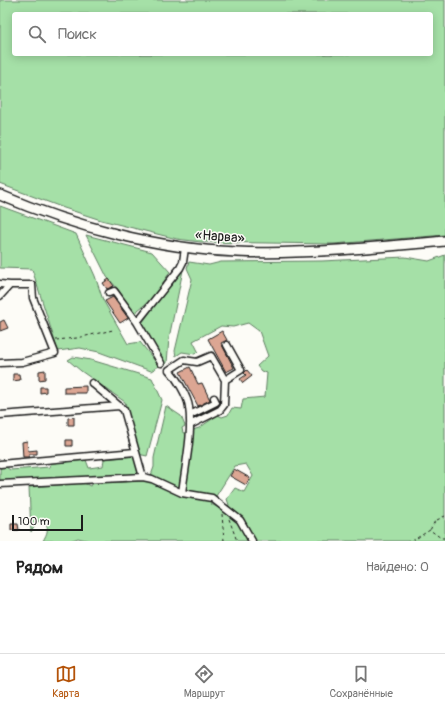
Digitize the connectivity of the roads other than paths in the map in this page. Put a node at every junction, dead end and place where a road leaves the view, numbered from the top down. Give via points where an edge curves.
1 (0, 192) edge
2 (0, 196) edge
3 (73, 221) junction
4 (445, 241) edge
5 (185, 248) junction
6 (0, 284) edge
7 (10, 285) junction
8 (109, 293) dead end
9 (0, 296) edge
10 (138, 322) junction
11 (227, 346) dead end
12 (0, 363) edge
13 (161, 363) dead end
14 (225, 380) junction
15 (92, 383) dead end
16 (214, 398) dead end
17 (120, 406) junction
18 (0, 415) edge
19 (190, 415) junction
20 (190, 425) junction
21 (135, 452) junction
22 (0, 464) edge
23 (143, 477) junction
24 (0, 484) edge
25 (182, 493) junction
26 (252, 541) edge

1 - 3 highway
2 - 3 highway, «Нарва»
3 - 5 highway, «Нарва»
4 - 5 highway, «Нарва» via 274,253
5 - 10 street via 180,268
6 - 7 street
7 - 9 street
7 - 12 street via 32,285 33,298 55,353 22,362
8 - 10 street via 114,291
10 - 13 street
11 - 14 street via 241,370
14 - 19 street via 211,356 197,362 184,360 169,370 189,406
14 - 20 street via 224,405 220,410
15 - 17 street
16 - 19 street via 216,402
17 - 18 street
17 - 21 street via 127,417
19 - 20 street
20 - 25 street
21 - 22 street
21 - 23 street
23 - 24 street
23 - 25 street
25 - 26 street via 212,498 224,506 240,520

